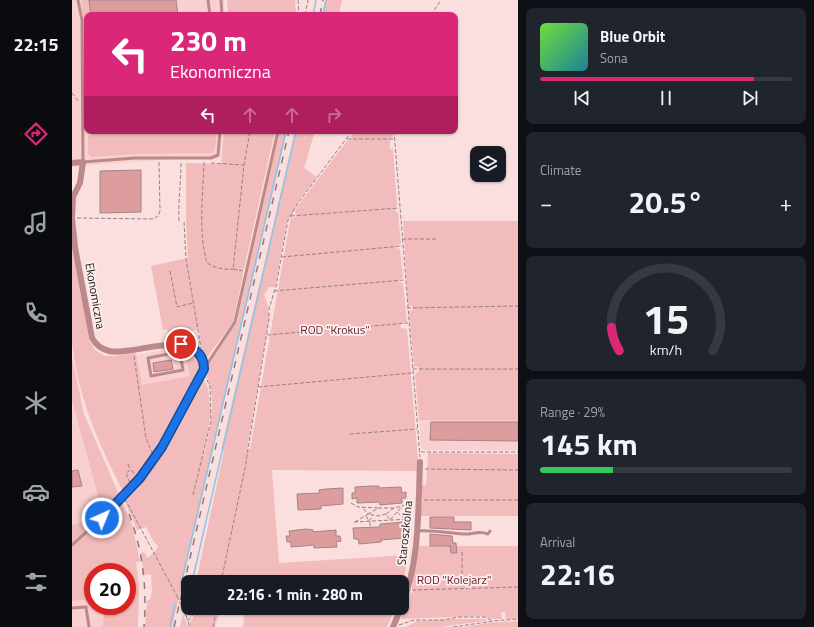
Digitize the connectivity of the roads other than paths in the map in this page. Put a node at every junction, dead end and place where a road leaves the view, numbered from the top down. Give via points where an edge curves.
1 (78, 0) edge
2 (208, 0) edge
3 (221, 0) edge
4 (210, 12) edge
5 (222, 12) edge
6 (84, 101) edge
7 (84, 114) edge
8 (83, 118) joint
9 (86, 134) edge
10 (220, 134) edge
11 (277, 134) edge
12 (84, 139) junction
13 (83, 162) junction
14 (72, 163) edge
15 (72, 218) edge
16 (194, 349) junction
17 (180, 352) junction
18 (204, 370) junction
19 (420, 462) road end
20 (490, 531) dead end
21 (416, 532) junction
22 (72, 545) edge
23 (409, 585) edge
24 (72, 608) edge
25 (398, 615) edge
26 (393, 626) edge
27 (89, 627) edge

1 - 6 lane via 82,20
2 - 4 lane
3 - 5 lane
7 - 8 lane
8 - 12 lane
9 - 12 lane
10 - 13 lane via 216,157
11 - 18 lane via 235,322
12 - 13 lane
13 - 14 street
13 - 15 street, Ekonomiczna via 80,183 73,197
15 - 16 street, Ekonomiczna via 92,338 100,348 109,351 134,350 181,344
16 - 17 lane
16 - 18 street via 202,358
17 - 17 lane via 148,358 151,376 183,370
18 - 22 lane via 155,457 139,479
19 - 21 street, Staroszkolna
20 - 21 lane via 488,534 480,531 462,534
21 - 23 street, Staroszkolna
24 - 27 lane via 86,607
25 - 26 street, Staroszkolna

